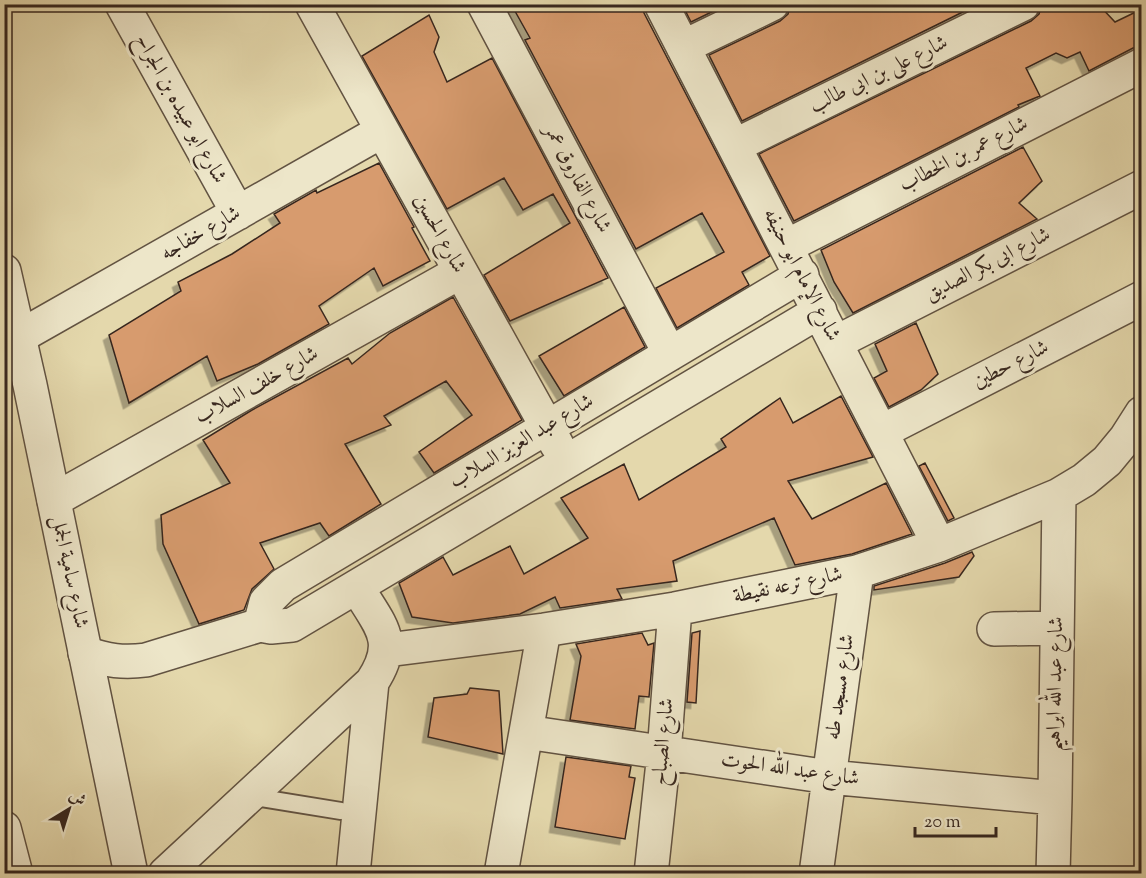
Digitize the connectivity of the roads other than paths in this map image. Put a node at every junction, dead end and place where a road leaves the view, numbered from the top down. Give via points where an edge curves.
1 (122, 4) edge
2 (312, 4) edge
3 (484, 4) edge
4 (661, 4) edge
5 (772, 4) edge
6 (1023, 4) edge
7 (683, 47) junction
8 (1142, 65) edge
9 (382, 131) junction
10 (734, 146) junction
11 (1142, 187) edge
12 (238, 213) junction
13 (787, 246) junction
14 (4, 271) edge
15 (460, 272) junction
16 (802, 275) junction
17 (1142, 298) edge
18 (820, 311) junction
19 (19, 337) junction
20 (835, 343) junction
21 (670, 354) junction
22 (1142, 413) edge
23 (547, 427) junction
24 (881, 432) junction
25 (566, 462) junction
26 (1059, 495) junction
27 (54, 500) junction
28 (939, 545) junction
29 (857, 572) junction
30 (357, 587) junction
31 (675, 609) junction
32 (260, 625) junction
33 (1057, 628) junction
34 (994, 629) dead end
35 (544, 630) junction
36 (387, 650) junction
37 (86, 653) junction
38 (372, 682) junction
39 (526, 732) junction
40 (664, 753) junction
41 (829, 777) junction
42 (249, 796) junction
43 (1055, 798) junction
44 (341, 811) dead end
45 (4, 828) edge
46 (16, 873) edge
47 (131, 873) edge
48 (165, 873) edge
49 (353, 873) edge
50 (501, 873) edge
51 (651, 873) edge
52 (816, 873) edge
53 (1053, 873) edge

1 - 12 street, شارع ابو عبيده بن الجراح
2 - 9 street, شارع الحسين
3 - 21 street, شارع الفاروق عمر
4 - 7 street, شارع الإمام ابو حنيفه
5 - 7 street
6 - 10 street, شارع على بن ابى طالب
7 - 10 street, شارع الإمام ابو حنيفه
8 - 13 street, شارع عمر بن الخطاب
9 - 12 street, شارع خفاجه
9 - 15 street, شارع الحسين
10 - 13 street, شارع الإمام ابو حنيفه
11 - 20 street, شارع ابى بكر الصديق
12 - 19 street, شارع خفاجه
13 - 16 street, شارع الإمام ابو حنيفه
14 - 19 street, شارع سامية الجمل
15 - 23 street, شارع الحسين
15 - 27 street, شارع خلف السلاب
16 - 18 street, شارع الإمام ابو حنيفه
16 - 21 street, شارع عبد العزيز السلاب
17 - 24 street, شارع حطين
18 - 20 street, شارع الإمام ابو حنيفه
18 - 25 street, شارع عبد العزيز السلاب
19 - 27 street, شارع سامية الجمل
20 - 24 street, شارع الإمام ابو حنيفه
21 - 23 street, شارع عبد العزيز السلاب
22 - 26 street, شارع ترعه نقيطة via 1107,461
23 - 25 street, شارع الحسين
23 - 32 street, شارع عبد العزيز السلاب via 283,585 267,602
24 - 28 street, شارع الإمام ابو حنيفه
25 - 30 street, شارع عبد العزيز السلاب
26 - 28 street, شارع ترعه نقيطة
26 - 33 street, شارع عبد الله ابراهيم
27 - 37 street, شارع سامية الجمل
28 - 29 street, شارع ترعه نقيطة
29 - 31 street, شارع ترعه نقيطة
29 - 41 street, شارع مسجد طه
30 - 32 street, شارع عبد العزيز السلاب via 292,625
30 - 36 street via 384,634
31 - 35 street, شارع ترعه نقيطة
31 - 40 street, شارع الصباح
32 - 37 street, شارع عبد العزيز السلاب via 146,660 115,662
33 - 34 street
33 - 43 street, شارع عبد الله ابراهيم
35 - 36 street, شارع ترعه نقيطة
35 - 39 street
36 - 38 street
37 - 47 street, شارع سامية الجمل
38 - 42 street
38 - 49 street
39 - 40 street, شارع عبد الله الحوت
39 - 50 street
40 - 41 street, شارع عبد الله الحوت
40 - 51 street, شارع الصباح
41 - 43 street, شارع عبد الله الحوت
41 - 52 street, شارع مسجد طه
42 - 44 lane
42 - 48 street
43 - 53 street, شارع عبد الله ابراهيم
45 - 46 street

